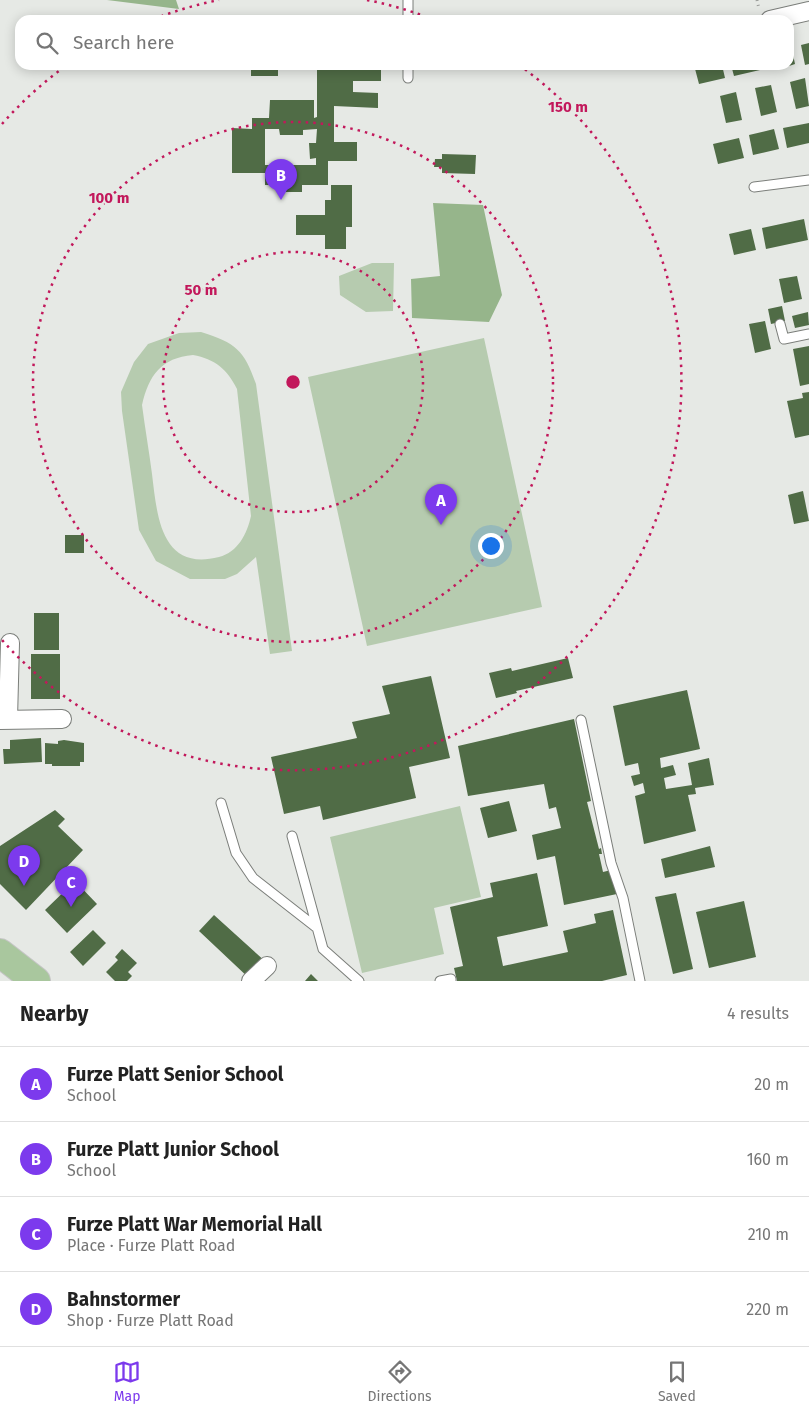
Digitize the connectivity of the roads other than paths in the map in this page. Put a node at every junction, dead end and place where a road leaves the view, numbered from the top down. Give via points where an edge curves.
1 (408, 0) edge
2 (809, 11) edge
3 (408, 15) edge
4 (792, 15) edge
5 (408, 70) edge
6 (408, 78) dead end
7 (809, 180) edge
8 (754, 187) dead end
9 (780, 324) dead end
10 (809, 334) edge
11 (10, 643) dead end
12 (4, 719) edge
13 (62, 719) dead end
14 (581, 720) dead end
15 (221, 803) dead end
16 (292, 836) dead end
17 (317, 928) junction
18 (0, 953) edge
19 (266, 966) dead end
20 (36, 981) edge
21 (251, 981) edge
22 (359, 981) edge
23 (440, 981) edge
24 (451, 981) edge
25 (640, 981) edge

1 - 3 lane
2 - 4 street
5 - 6 lane
7 - 8 lane
9 - 10 lane via 784,339
11 - 12 street
12 - 13 street
14 - 25 lane
15 - 17 lane via 236,853 253,878
16 - 17 lane
17 - 22 lane via 323,949
18 - 20 main road
19 - 21 street
23 - 24 lane

